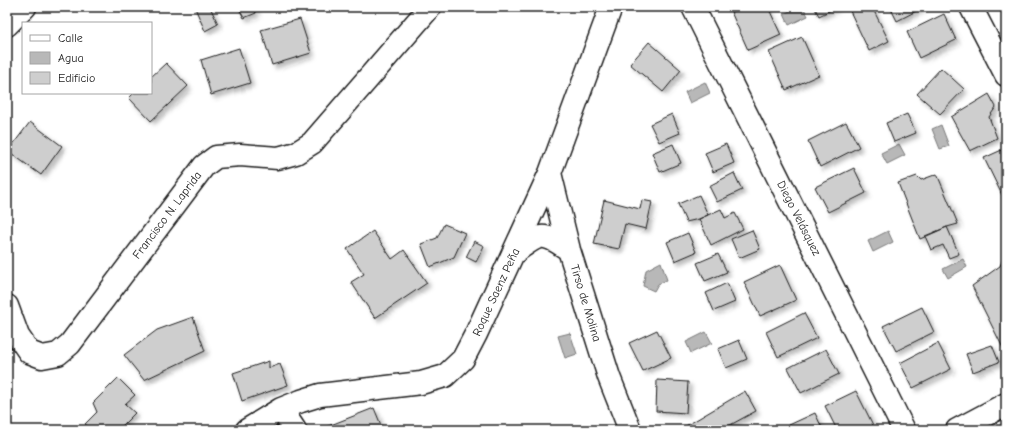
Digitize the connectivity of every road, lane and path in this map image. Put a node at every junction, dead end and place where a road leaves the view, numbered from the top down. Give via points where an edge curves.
1 (25, 7) edge
2 (430, 7) edge
3 (611, 7) edge
4 (693, 7) edge
5 (971, 7) edge
6 (7, 25) edge
7 (1006, 75) edge
8 (550, 174) junction
9 (569, 250) junction
10 (514, 253) junction
11 (7, 306) edge
12 (1006, 404) edge
13 (280, 409) junction
14 (247, 430) edge
15 (295, 430) edge
16 (630, 430) edge
17 (904, 430) edge
18 (957, 430) edge

1 - 6 street
2 - 11 street, Francisco N. Laprida via 312,143 296,153 278,158 240,155 216,158 204,166 70,344 58,354 42,357 29,352 18,336
3 - 8 street, Roque Saenz Peña
4 - 17 street, Diego Velásquez
5 - 7 street
8 - 9 street, Tirso de Molina
8 - 10 street, Roque Saenz Peña
9 - 10 street via 542,236 532,239
9 - 16 street, Tirso de Molina via 609,377
10 - 13 street, Roque Saenz Peña via 462,359 445,376 421,383 320,395
12 - 18 street
13 - 14 street, Roque Saenz Peña
13 - 15 street

